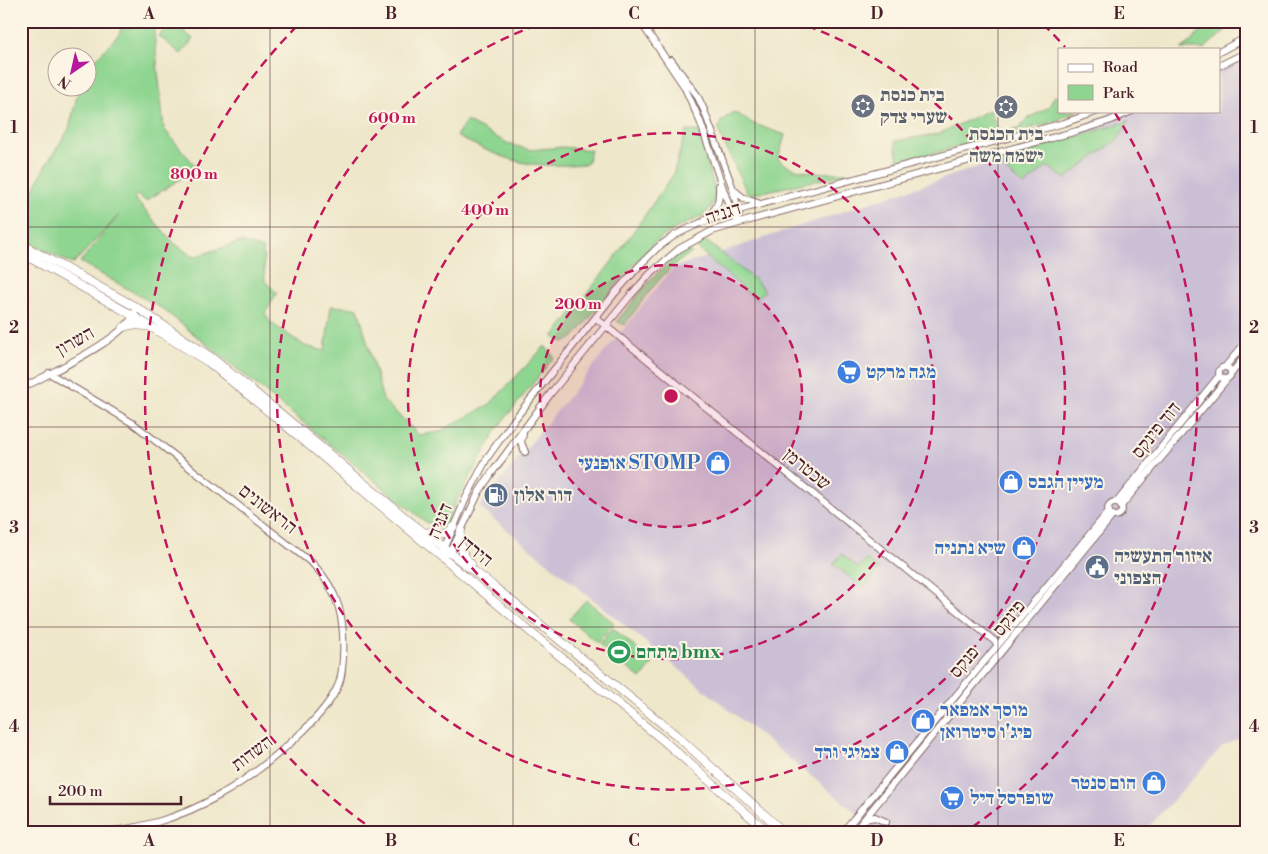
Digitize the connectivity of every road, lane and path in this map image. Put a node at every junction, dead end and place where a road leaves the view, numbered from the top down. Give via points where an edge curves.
1 (640, 21) edge
2 (645, 21) edge
3 (1247, 38) edge
4 (1220, 52) edge
5 (1247, 52) edge
6 (1220, 66) edge
7 (1095, 112) edge
8 (1130, 112) edge
9 (719, 177) junction
10 (733, 189) junction
11 (762, 204) junction
12 (739, 210) junction
13 (731, 212) junction
14 (704, 222) junction
15 (739, 223) junction
16 (21, 244) edge
17 (21, 253) edge
18 (116, 305) junction
19 (136, 307) junction
20 (131, 315) junction
21 (596, 318) junction
22 (123, 326) junction
23 (150, 326) junction
24 (606, 326) junction
25 (1247, 342) edge
26 (1247, 353) edge
27 (1225, 367) junction
28 (49, 373) junction
29 (1231, 374) junction
30 (1219, 376) junction
31 (1226, 380) junction
32 (21, 389) edge
33 (526, 427) junction
34 (524, 452) dead end
35 (1119, 504) junction
36 (1111, 513) junction
37 (453, 527) junction
38 (419, 528) junction
39 (461, 530) junction
40 (447, 549) junction
41 (442, 558) junction
42 (492, 585) junction
43 (998, 644) junction
44 (304, 730) joint
45 (865, 819) junction
46 (886, 822) dead end
47 (74, 833) edge
48 (769, 833) edge
49 (785, 833) edge
50 (842, 833) edge
51 (854, 833) edge

1 - 9 street via 684,86
2 - 10 street via 697,95
3 - 4 street
5 - 6 street
7 - 11 street, דגניה
8 - 15 street, דגניה via 1077,131
9 - 13 street
9 - 14 street via 719,203
10 - 11 street via 745,199
10 - 12 street
11 - 12 street, דגניה
12 - 13 street, דגניה
12 - 15 street
13 - 14 street, דגניה
13 - 15 street
14 - 21 street, דגניה via 675,235 657,248
15 - 24 street, דגניה via 712,231 678,248 650,274
16 - 19 highway, הירדן
17 - 18 highway, הירדן
18 - 20 highway, הירדן
18 - 22 highway via 123,314
19 - 20 street, השרון
19 - 38 highway, הירדן via 211,357
20 - 22 street, השרון
20 - 23 highway, הירדן
21 - 24 street, שכטרמן
21 - 37 street, דגניה via 491,452
22 - 23 highway
22 - 28 street, השרון via 100,346
23 - 41 highway, הירדן via 215,368
24 - 33 street, דגניה
24 - 43 street, שכטרמן
25 - 27 street
26 - 29 street
27 - 29 street
27 - 30 street via 1219,370
28 - 32 street, השרון
28 - 44 street, הראשונים via 134,424 326,577 342,618 341,679 330,700
29 - 31 street
30 - 31 street
30 - 35 street, דוד פינקס
31 - 35 street
33 - 34 street via 521,442
33 - 39 street, דגניה via 482,488
35 - 36 street via 1110,504
35 - 36 street via 1121,512 1118,515
36 - 43 street, פנקס
36 - 45 street, פינקס
37 - 38 highway via 442,535
37 - 40 street, דגניה
38 - 40 highway, הירדן
39 - 40 street, דגניה
39 - 42 highway via 464,555
40 - 41 street, דגניה
40 - 42 highway, הירדן
41 - 48 highway, הירדן via 665,742
42 - 49 highway, הירדן via 676,735
43 - 50 street, פנקס
44 - 47 street, השדות via 254,772 200,805 128,829
45 - 46 street via 875,817
45 - 51 street, פינקס

